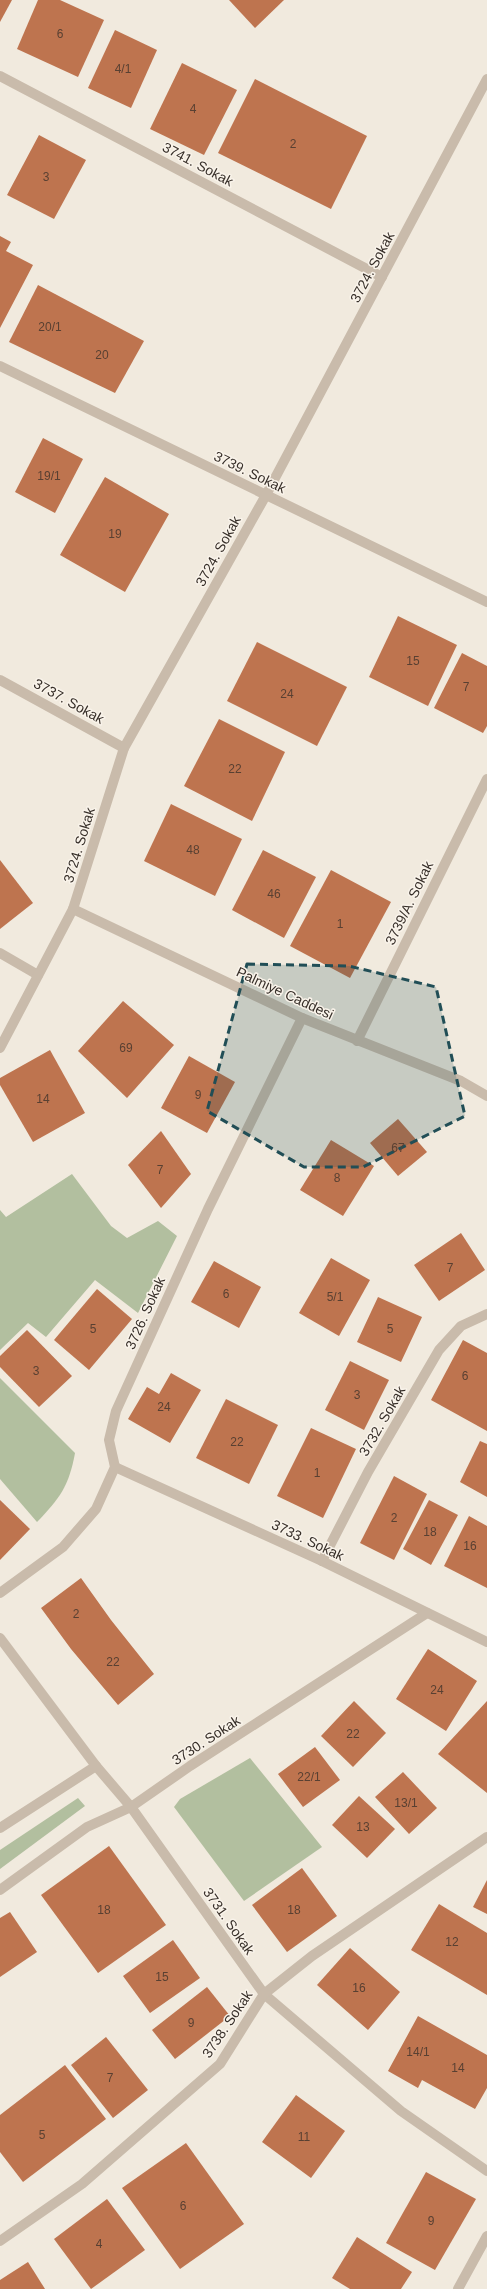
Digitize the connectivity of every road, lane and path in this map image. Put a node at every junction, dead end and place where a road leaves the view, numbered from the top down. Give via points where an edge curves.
1 (0, 76) edge
2 (487, 79) edge
3 (382, 277) junction
4 (0, 366) edge
5 (266, 495) junction
6 (487, 602) edge
7 (0, 680) edge
8 (124, 748) junction
9 (487, 779) edge
10 (73, 909) junction
11 (0, 953) edge
12 (38, 975) junction
13 (302, 1018) junction
14 (357, 1041) junction
15 (0, 1048) edge
16 (487, 1096) edge
17 (487, 1314) edge
18 (115, 1467) junction
19 (322, 1561) junction
20 (0, 1593) edge
21 (427, 1614) junction
22 (0, 1638) edge
23 (487, 1642) edge
24 (96, 1766) junction
25 (131, 1807) junction
26 (0, 1828) edge
27 (487, 1837) edge
28 (0, 1890) edge
29 (264, 1994) junction
30 (487, 2171) edge
31 (487, 2236) edge
32 (0, 2241) edge
33 (458, 2289) edge

1 - 3 street, 3741. Sokak
2 - 3 street, 3724. Sokak
3 - 5 street, 3724. Sokak
4 - 5 street, 3739. Sokak
5 - 6 street, 3739. Sokak
5 - 8 street, 3724. Sokak
7 - 8 street, 3737. Sokak
8 - 10 street, 3724. Sokak
9 - 14 street, 3739/A. Sokak
10 - 12 street, 3724. Sokak
10 - 13 street, Palmiye Caddesi
11 - 12 street
12 - 15 street, 3724. Sokak
13 - 14 street, Palmiye Caddesi
13 - 18 street, 3726. Sokak via 208,1209 116,1411 109,1440
14 - 16 street, Palmiye Caddesi via 460,1080
17 - 19 street, 3732. Sokak via 461,1326 439,1350 368,1472
18 - 19 street, 3733. Sokak
18 - 20 street via 96,1509 63,1547
19 - 21 street, 3733. Sokak
21 - 23 street, 3733. Sokak
21 - 25 street, 3730. Sokak via 190,1766
22 - 24 street, 3731. Sokak
24 - 25 street, 3731. Sokak
24 - 26 street
25 - 28 street, 3730. Sokak via 87,1828
25 - 29 street, 3731. Sokak
27 - 29 street, 3738. Sokak via 312,1956
29 - 30 street, 3731. Sokak via 401,2112
29 - 32 street, 3738. Sokak via 220,2064 82,2184
31 - 33 street

